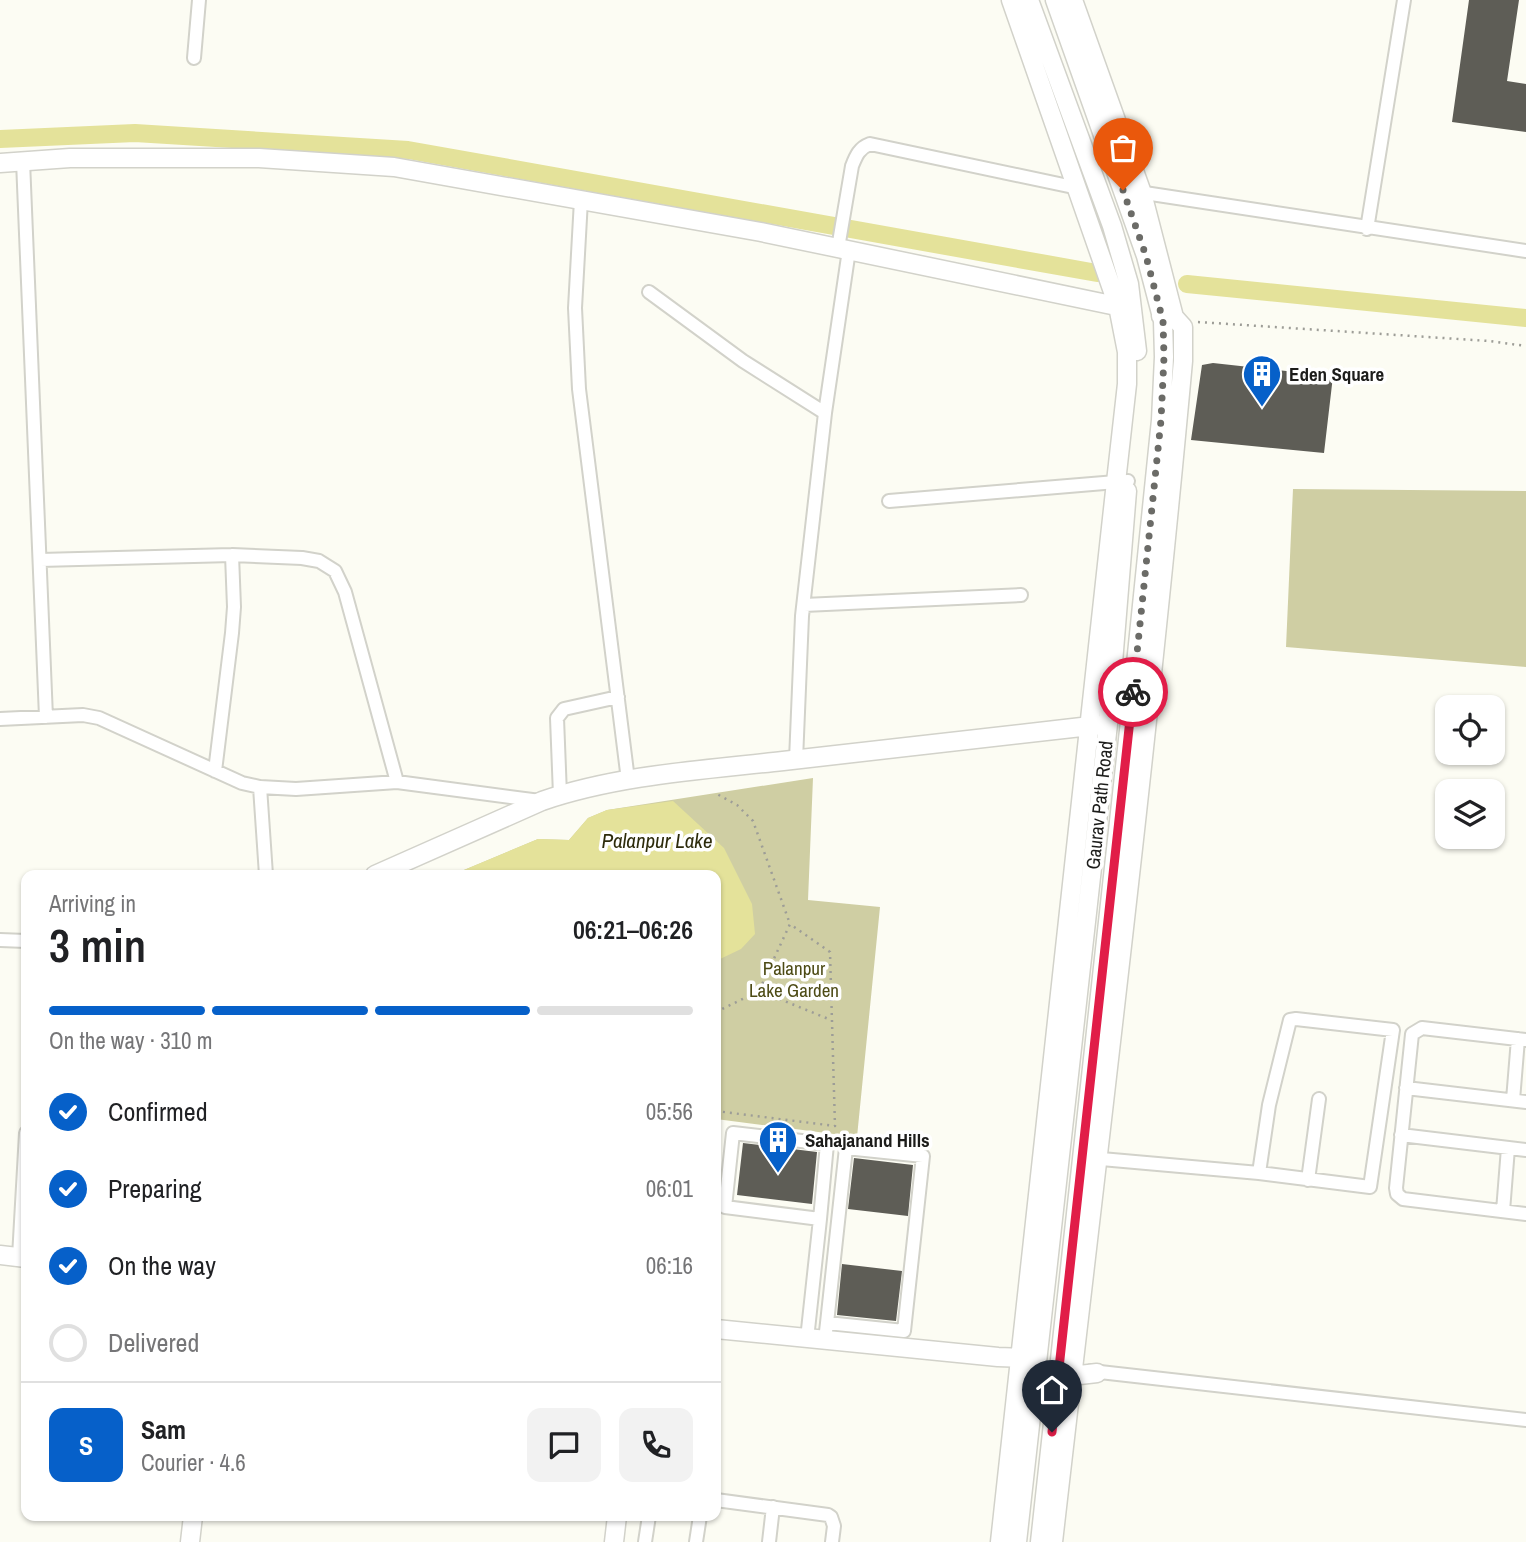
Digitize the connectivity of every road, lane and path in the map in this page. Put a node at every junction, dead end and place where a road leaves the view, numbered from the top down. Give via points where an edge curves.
1 (199, 0) edge
2 (1011, 0) edge
3 (1029, 0) edge
4 (1055, 0) edge
5 (1073, 0) edge
6 (1404, 0) edge
7 (194, 58) dead end
8 (23, 161) junction
9 (0, 163) edge
10 (1078, 188) junction
11 (1123, 190) junction
12 (1142, 193) junction
13 (581, 200) junction
14 (1367, 229) junction
15 (842, 245) junction
16 (1526, 251) edge
17 (1146, 256) junction
18 (1122, 261) junction
19 (1152, 281) junction
20 (1129, 284) junction
21 (649, 292) dead end
22 (1125, 308) junction
23 (1172, 318) junction
24 (1526, 346) edge
25 (825, 413) junction
26 (1122, 482) junction
27 (888, 501) dead end
28 (232, 555) junction
29 (40, 560) junction
30 (1021, 594) dead end
31 (804, 605) junction
32 (618, 697) junction
33 (46, 717) junction
34 (0, 719) edge
35 (1130, 721) junction
36 (1108, 724) junction
37 (1088, 726) junction
38 (796, 760) junction
39 (215, 771) junction
40 (628, 780) junction
41 (397, 782) junction
42 (260, 787) junction
43 (718, 794) dead end
44 (561, 795) junction
45 (542, 801) junction
46 (266, 870) edge
47 (386, 870) edge
48 (790, 924) junction
49 (0, 940) edge
50 (21, 941) edge
51 (759, 991) junction
52 (721, 1010) edge
53 (831, 1020) junction
54 (1522, 1039) edge
55 (1406, 1088) junction
56 (1320, 1098) dead end
57 (1519, 1101) edge
58 (721, 1112) edge
59 (1401, 1135) junction
60 (1508, 1148) junction
61 (1526, 1150) edge
62 (1091, 1158) junction
63 (1259, 1173) junction
64 (1308, 1180) junction
65 (1503, 1211) junction
66 (1526, 1214) edge
67 (820, 1219) junction
68 (0, 1255) edge
69 (21, 1258) edge
70 (721, 1329) edge
71 (820, 1334) junction
72 (1028, 1366) junction
73 (1066, 1371) junction
74 (1097, 1373) joint
75 (1526, 1420) edge
76 (721, 1501) edge
77 (774, 1507) junction
78 (192, 1521) edge
79 (616, 1521) edge
80 (648, 1521) edge
81 (699, 1521) edge
82 (190, 1542) edge
83 (614, 1542) edge
84 (645, 1542) edge
85 (696, 1542) edge
86 (769, 1542) edge
87 (831, 1542) edge
88 (1000, 1542) edge
89 (1017, 1542) edge
90 (1040, 1542) edge
91 (1053, 1542) edge

1 - 7 street
2 - 10 street
3 - 18 street, Gaurav Path Road
4 - 11 street, Gaurav Path Road
5 - 12 street
6 - 14 street
8 - 9 street
8 - 13 street via 259,158 340,163 394,167
8 - 29 street
10 - 15 street via 870,144 857,154 852,166
10 - 22 street
11 - 12 street
11 - 17 street, Gaurav Path Road
12 - 14 street
12 - 23 street
13 - 15 street
13 - 32 street via 575,308 579,389
14 - 16 street
15 - 22 street
15 - 25 street
17 - 18 street
17 - 19 street, Gaurav Path Road
18 - 20 street, Gaurav Path Road
19 - 20 street
19 - 23 street, Gaurav Path Road
20 - 22 street, Gaurav Path Road
21 - 25 street via 743,361
22 - 26 street, Gaurav Path Road via 1139,372
23 - 24 path
23 - 35 street, Gaurav Path Road via 1164,357
23 - 62 street via 1184,338 1184,360 1158,632
25 - 31 street
26 - 27 street
26 - 36 street, Gaurav Path Road
26 - 37 street
28 - 29 street
28 - 39 street via 232,633
28 - 41 street via 302,558 335,571 345,592
29 - 33 street
30 - 31 street
31 - 38 street
32 - 40 street
32 - 44 street via 559,713
33 - 34 street
33 - 39 street via 99,718
35 - 36 street
35 - 62 street, Gaurav Path Road
36 - 37 street
36 - 72 street, Gaurav Path Road
37 - 38 street
37 - 72 street
38 - 40 street
39 - 42 street
40 - 44 street
41 - 42 street
41 - 45 street
42 - 46 street
43 - 48 path via 753,821
44 - 45 street
45 - 47 street
48 - 51 path
48 - 53 path via 830,952
49 - 50 street
51 - 52 path
51 - 53 path
53 - 58 path via 835,1126
54 - 55 street via 1416,1030
54 - 57 street
55 - 57 street
55 - 59 street
56 - 64 street
59 - 60 street
59 - 65 street via 1396,1188 1403,1199
60 - 61 street
60 - 65 street
62 - 63 street
62 - 73 street, Gaurav Path Road
63 - 64 street
63 - 64 street via 1269,1105 1290,1020 1393,1030 1370,1187
65 - 66 street
67 - 67 street via 726,1207 733,1133 827,1144
67 - 71 street
68 - 69 street
70 - 71 street
71 - 71 street via 846,1147 923,1156 904,1331
71 - 72 street via 998,1357
72 - 73 street
72 - 88 street
72 - 89 street, Gaurav Path Road
73 - 74 street
73 - 90 street, Gaurav Path Road
73 - 91 street
74 - 75 street
76 - 77 street
77 - 86 street
77 - 87 street via 831,1517
78 - 82 street
79 - 83 street
80 - 84 street
81 - 85 street

